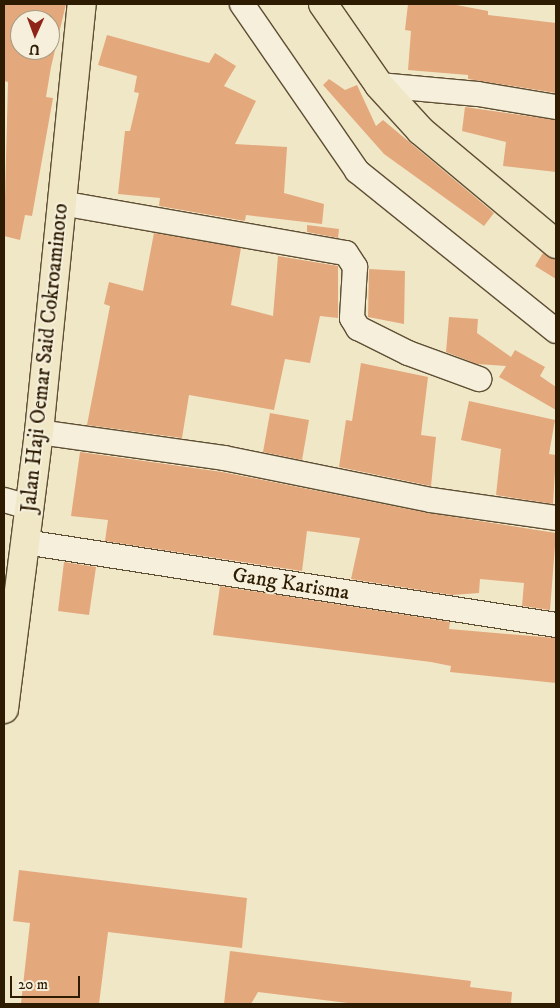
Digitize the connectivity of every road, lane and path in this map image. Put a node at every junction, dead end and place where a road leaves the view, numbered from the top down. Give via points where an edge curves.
1 (82, 4) edge
2 (242, 4) edge
3 (323, 4) edge
4 (379, 85) junction
5 (556, 108) edge
6 (61, 203) junction
7 (556, 244) edge
8 (556, 331) edge
9 (480, 379) dead end
10 (38, 432) junction
11 (16, 504) edge
12 (556, 518) edge
13 (25, 542) junction
14 (556, 625) edge
15 (8, 648) edge
16 (4, 710) edge

1 - 6 main road, Jalan Haji Oemar Said Cokroaminoto
2 - 8 street via 357,171
3 - 4 main road
4 - 5 street via 478,94
4 - 7 main road via 476,181
6 - 9 street via 346,253 355,267 352,318 358,328 408,353
6 - 10 main road, Jalan Haji Oemar Said Cokroaminoto
10 - 11 main road, Jalan Haji Oemar Said Cokroaminoto
10 - 12 street via 224,458 431,500
11 - 13 main road, Jalan Haji Oemar Said Cokroaminoto
13 - 14 street, Gang Karisma
13 - 15 main road, Jalan Haji Oemar Said Cokroaminoto
15 - 16 main road, Jalan Haji Oemar Said Cokroaminoto

